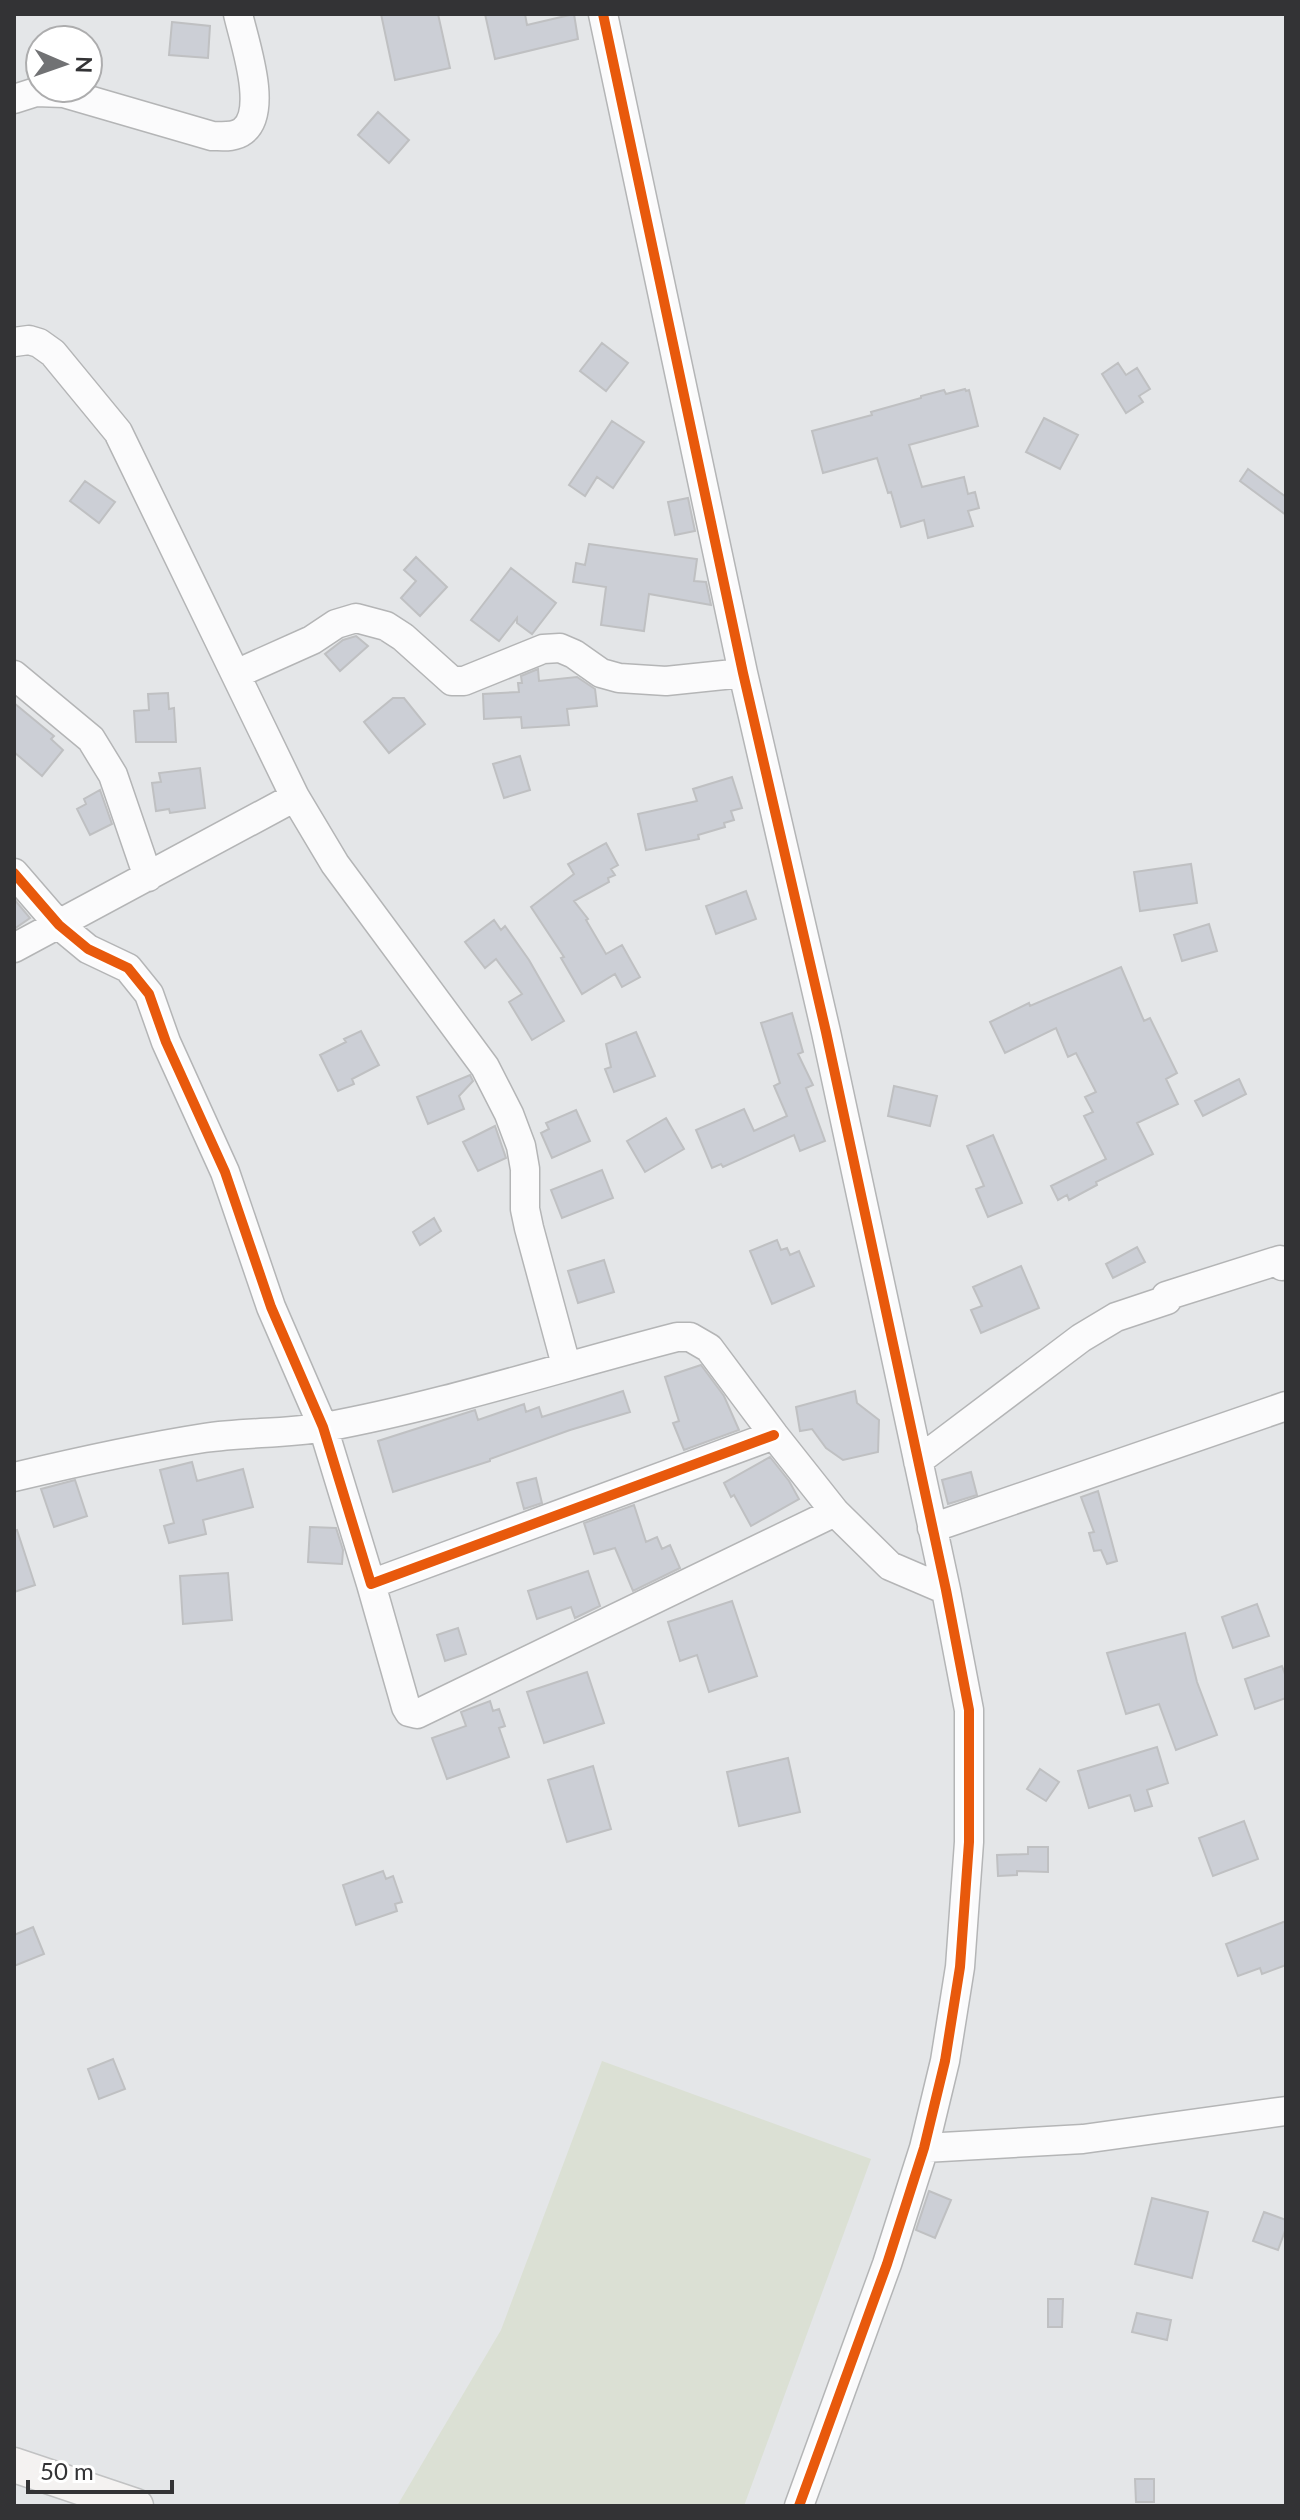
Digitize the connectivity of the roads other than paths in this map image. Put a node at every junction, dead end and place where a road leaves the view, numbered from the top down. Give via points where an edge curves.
1 (238, 14) edge
2 (603, 14) edge
3 (14, 99) edge
4 (14, 342) edge
5 (743, 673) junction
6 (236, 674) junction
7 (14, 675) edge
8 (295, 797) junction
9 (14, 873) edge
10 (148, 877) junction
11 (59, 925) junction
12 (14, 948) edge
13 (1282, 1266) dead end
14 (566, 1365) junction
15 (1286, 1406) edge
16 (323, 1427) junction
17 (774, 1435) junction
18 (918, 1461) junction
19 (14, 1477) edge
20 (835, 1512) junction
21 (932, 1528) junction
22 (371, 1584) junction
23 (946, 1590) junction
24 (1286, 2111) edge
25 (924, 2148) junction
26 (14, 2465) edge
27 (136, 2506) edge
28 (799, 2506) edge

1 - 3 street via 256,97 249,124 233,136 212,136 64,93 36,92
2 - 5 street
4 - 6 street via 29,340 53,353 118,432
5 - 6 street via 666,681 619,678 552,648 452,681 403,637 356,618
5 - 18 street
6 - 8 street
7 - 10 street via 91,739 113,775
8 - 10 street
8 - 14 street via 335,864 485,1067 509,1114 521,1146 529,1228
9 - 11 street
10 - 11 street
11 - 12 street
11 - 16 street via 88,949 128,968 149,994 225,1172 271,1307
13 - 18 street via 1280,1260 1116,1317
14 - 16 street
14 - 17 street via 690,1337 709,1348
15 - 21 street
16 - 19 street via 205,1438
16 - 22 street
17 - 20 street
17 - 22 street
18 - 21 street
20 - 22 street via 417,1714 406,1707
20 - 23 street via 890,1566
21 - 23 street
23 - 25 street via 969,1710 969,1842 960,1967
24 - 25 street via 1083,2139
25 - 28 street
26 - 27 main road

